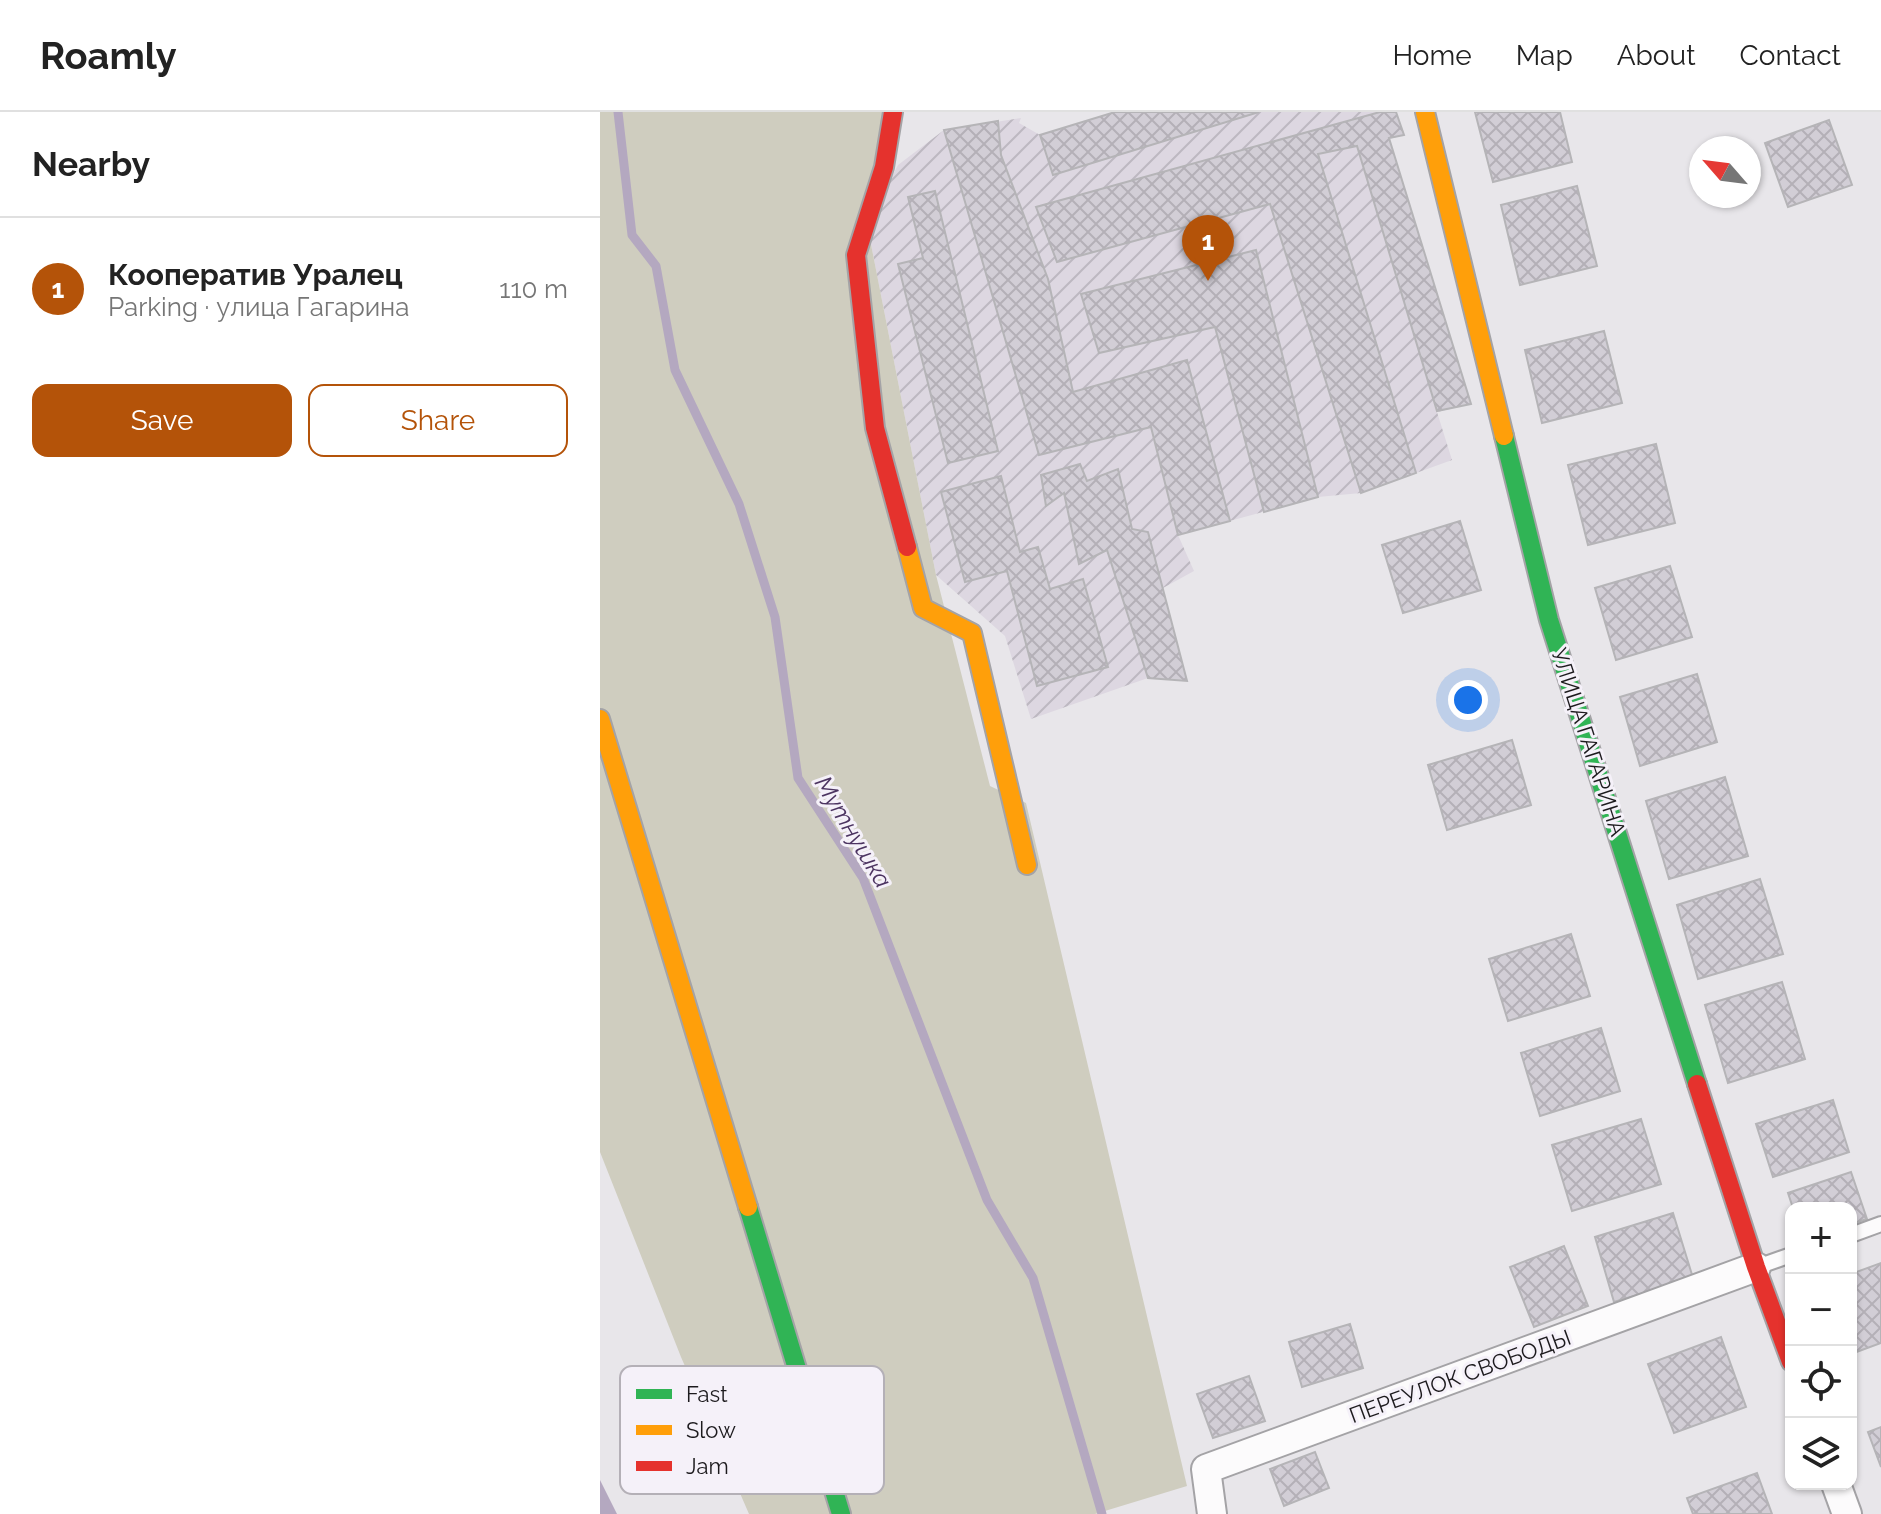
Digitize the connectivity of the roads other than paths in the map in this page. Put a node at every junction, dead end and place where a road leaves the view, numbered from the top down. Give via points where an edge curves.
1 (893, 112) edge
2 (1425, 112) edge
3 (600, 719) edge
4 (1027, 865) dead end
5 (1881, 1224) edge
6 (1857, 1233) edge
7 (1785, 1257) edge
8 (1756, 1267) junction
9 (1785, 1346) edge
10 (796, 1366) edge
11 (1838, 1490) edge
12 (835, 1494) edge
13 (841, 1514) edge
14 (1212, 1514) edge
15 (1847, 1514) edge

1 - 4 street via 884,167 856,255 875,428 923,608 972,633
2 - 8 street, УЛИЦА ГАГАРИНА via 1549,620
3 - 10 street
5 - 6 lane
7 - 8 lane
8 - 9 street, УЛИЦА ГАГАРИНА
8 - 14 street, ПЕРЕУЛОК СВОБОДЫ via 1206,1469
11 - 15 street
12 - 13 street

